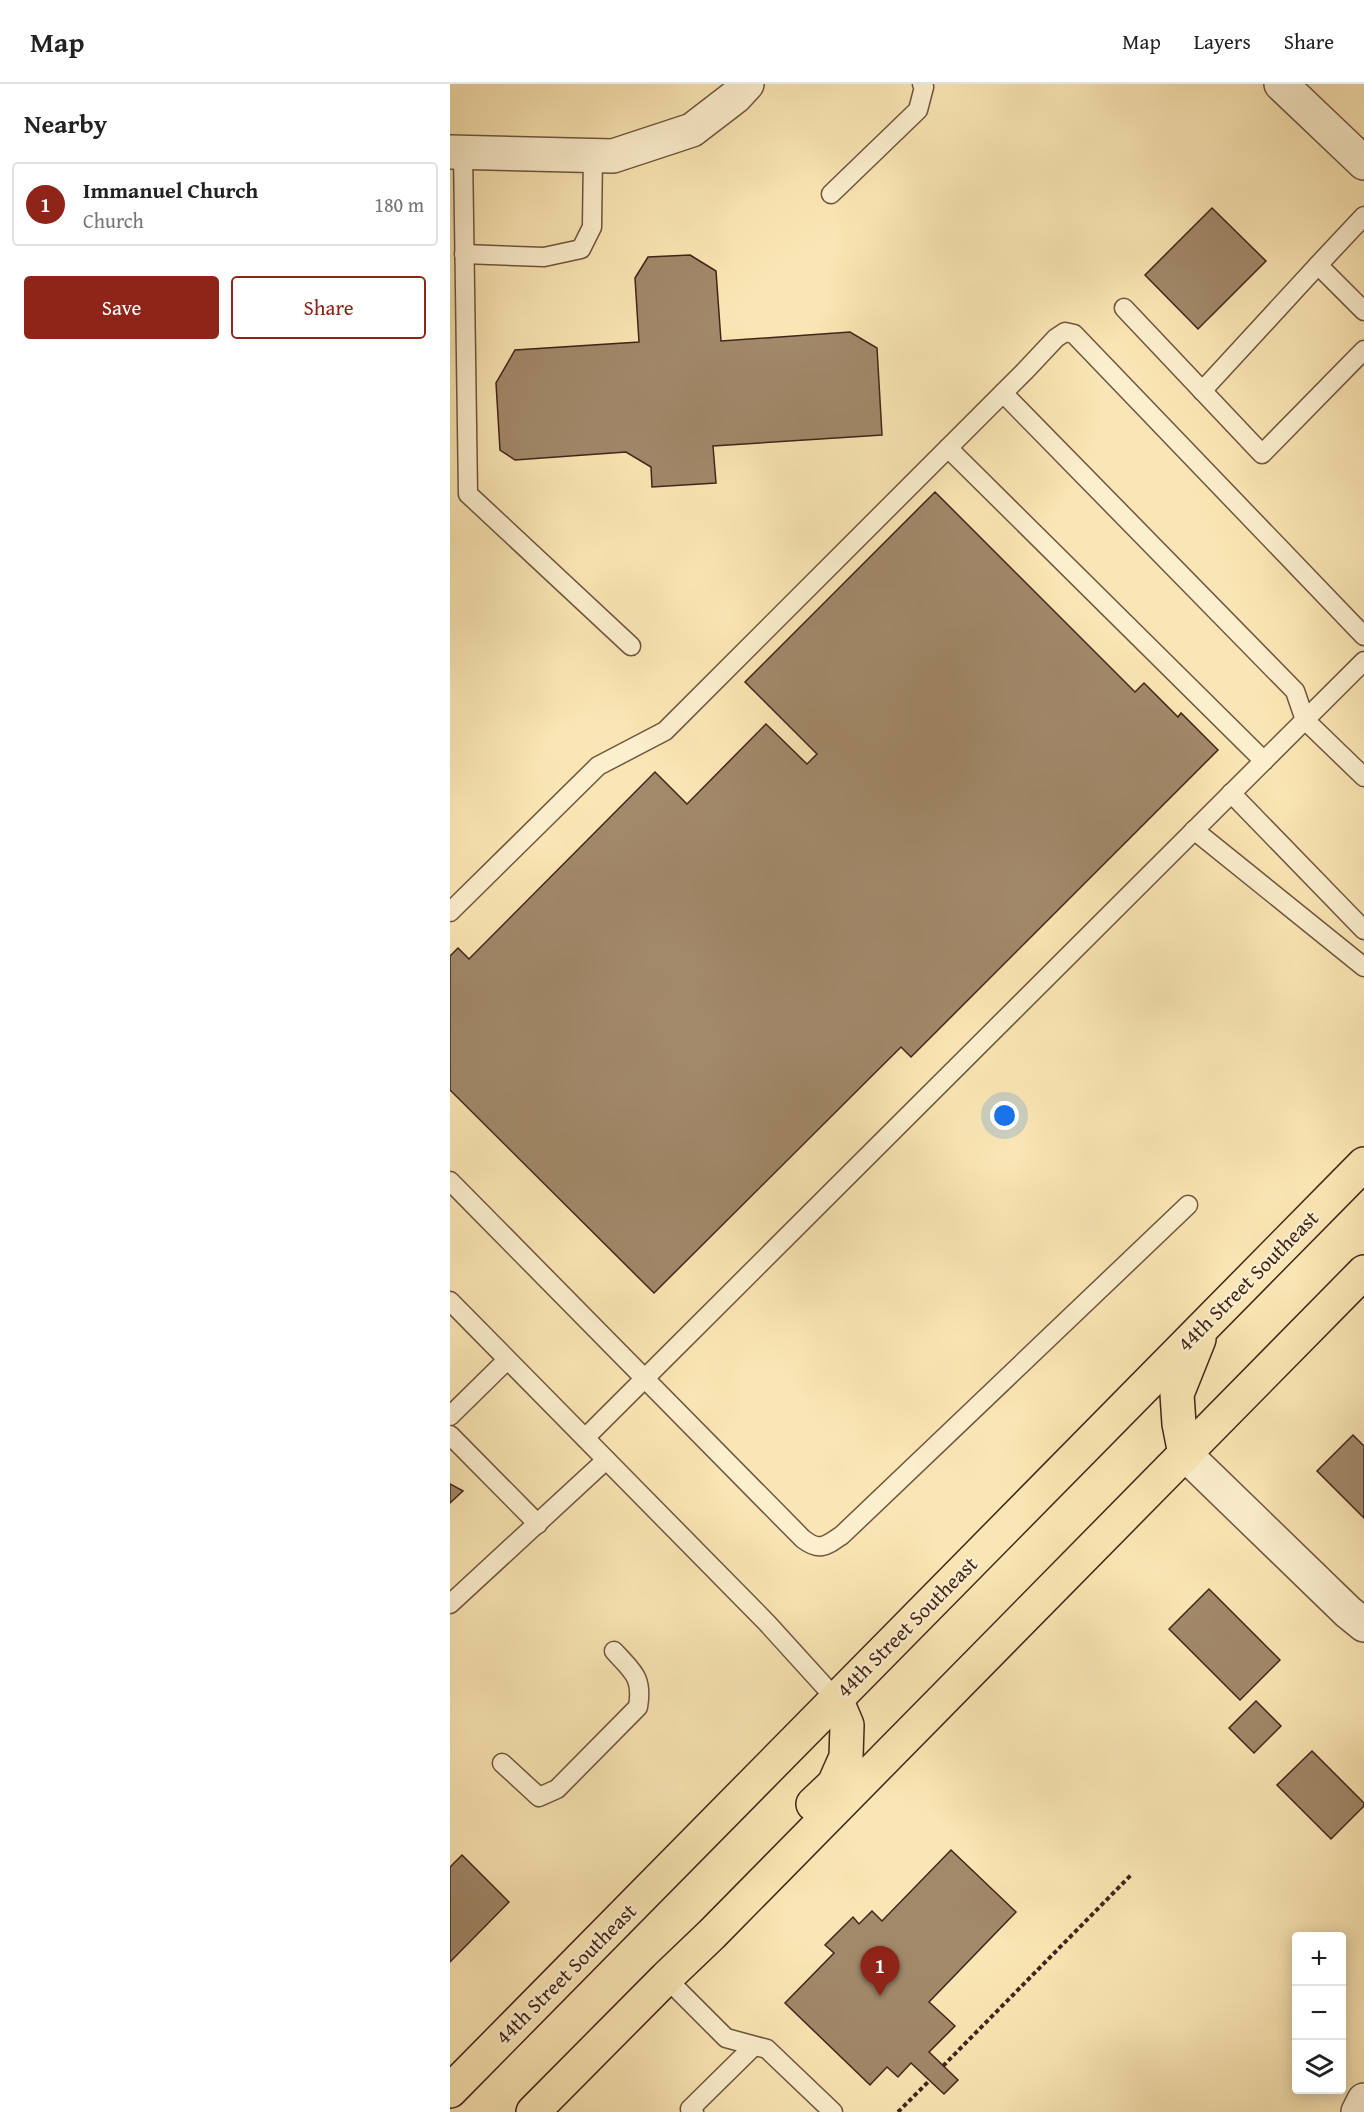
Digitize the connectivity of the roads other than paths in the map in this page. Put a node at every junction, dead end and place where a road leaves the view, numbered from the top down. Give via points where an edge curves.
1 (747, 84) edge
2 (922, 84) edge
3 (1290, 87) edge
4 (456, 152) edge
5 (593, 155) junction
6 (1364, 163) edge
7 (831, 194) dead end
8 (1364, 216) edge
9 (464, 254) junction
10 (1318, 265) junction
11 (1124, 308) dead end
12 (1364, 311) edge
13 (1364, 350) edge
14 (1202, 391) junction
15 (1003, 393) junction
16 (948, 448) junction
17 (1364, 636) edge
18 (631, 646) dead end
19 (1364, 661) edge
20 (1305, 720) junction
21 (1264, 761) junction
22 (1364, 777) edge
23 (1231, 793) junction
24 (1194, 830) junction
25 (450, 912) edge
26 (1364, 930) edge
27 (1364, 967) edge
28 (1364, 1164) edge
29 (450, 1181) edge
30 (1188, 1205) dead end
31 (1364, 1272) edge
32 (450, 1301) edge
33 (1204, 1326) junction
34 (507, 1360) junction
35 (646, 1378) junction
36 (450, 1416) edge
37 (450, 1435) edge
38 (585, 1438) junction
39 (1185, 1454) junction
40 (606, 1460) junction
41 (538, 1524) junction
42 (450, 1604) edge
43 (1364, 1624) edge
44 (614, 1651) dead end
45 (836, 1699) junction
46 (502, 1763) dead end
47 (712, 1934) junction
48 (666, 1978) junction
49 (754, 2046) junction
50 (450, 2091) edge
51 (1364, 2100) edge
52 (535, 2112) edge
53 (694, 2112) edge
54 (833, 2112) edge
55 (1358, 2112) edge

1 - 5 street via 692,130 613,156
2 - 7 lane via 918,110
3 - 6 street
4 - 5 street
4 - 9 lane
5 - 9 lane via 592,227 581,249 544,257
8 - 10 lane
9 - 18 lane via 468,494
10 - 12 lane
10 - 14 lane
11 - 14 lane
13 - 14 lane via 1262,454
15 - 16 lane
15 - 17 lane via 1056,338 1065,332 1074,334
15 - 20 lane via 1295,691
16 - 21 lane
16 - 25 lane via 665,731 598,766
19 - 20 lane
20 - 21 lane
20 - 22 lane
21 - 23 lane
23 - 24 lane
23 - 26 lane
24 - 27 lane
24 - 35 lane
28 - 33 main road, 44th Street Southeast
29 - 35 lane
30 - 35 lane via 842,1535 824,1547 812,1546 803,1539
31 - 39 main road
32 - 34 lane
33 - 39 main road via 1177,1394
33 - 45 main road, 44th Street Southeast
34 - 36 lane
34 - 38 lane
35 - 38 lane
37 - 41 lane
38 - 40 lane
39 - 43 street
39 - 47 main road
40 - 41 lane
40 - 45 lane
41 - 42 lane
44 - 46 lane via 635,1674 641,1690 638,1707 630,1716 556,1789 539,1797
45 - 47 main road via 847,1725 846,1757 834,1784 722,1893
45 - 50 main road, 44th Street Southeast
47 - 48 main road
48 - 49 lane via 726,2038
48 - 52 main road
49 - 53 lane via 690,2109
49 - 54 lane via 767,2049
51 - 55 street

